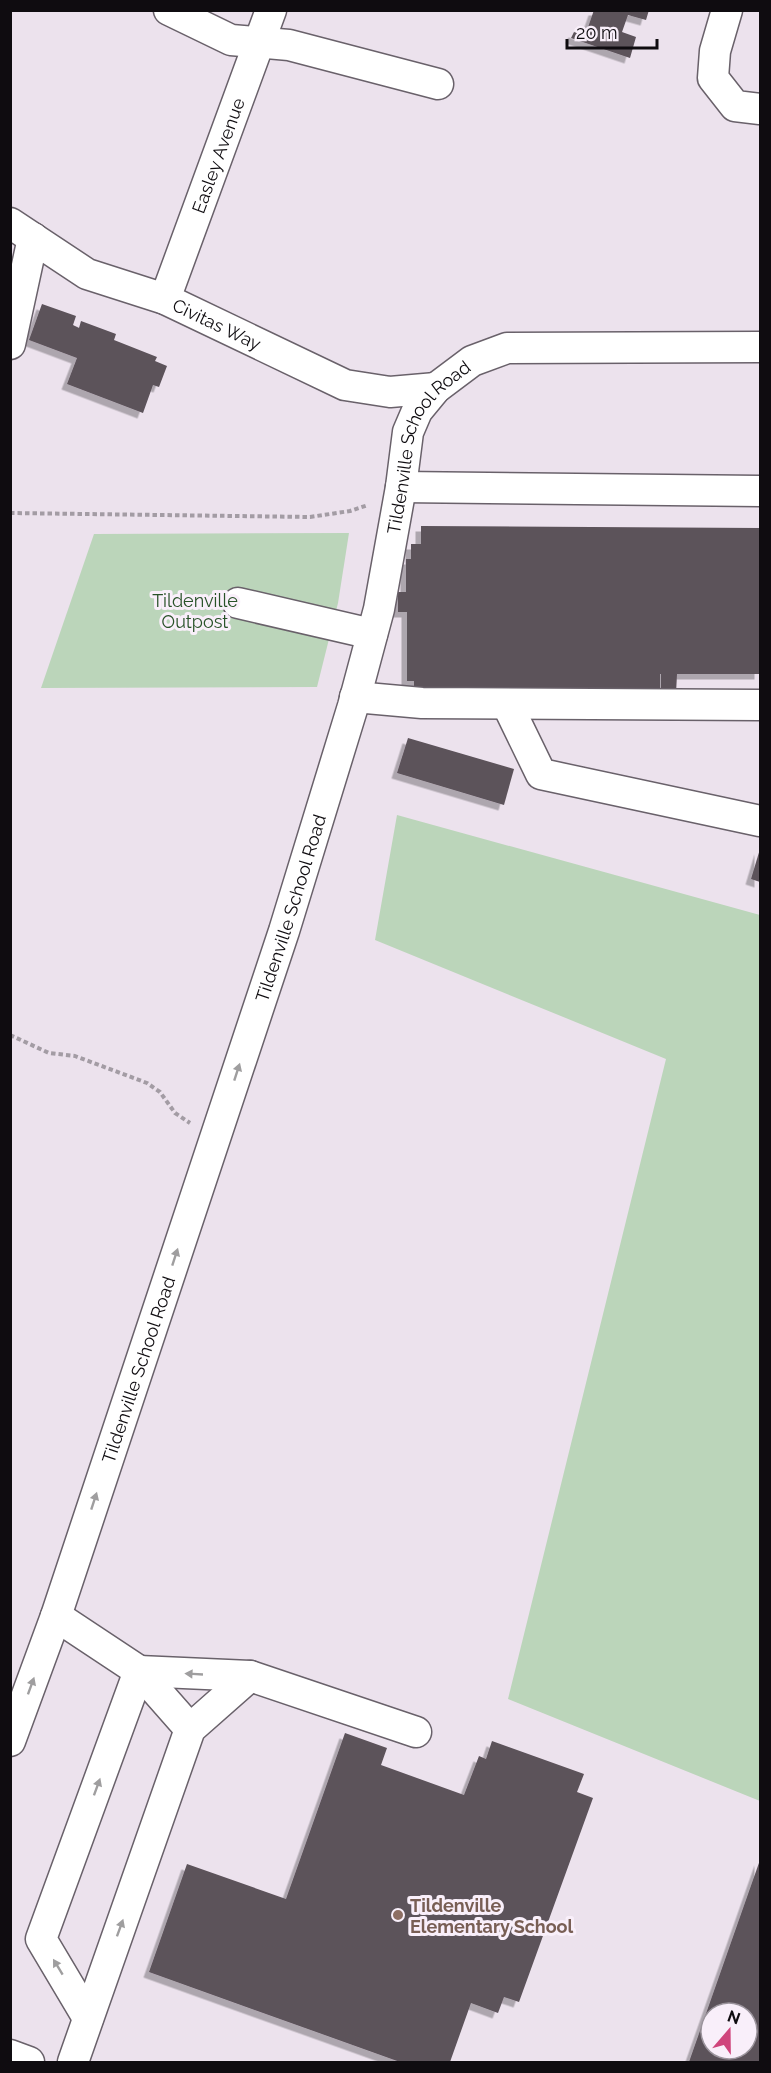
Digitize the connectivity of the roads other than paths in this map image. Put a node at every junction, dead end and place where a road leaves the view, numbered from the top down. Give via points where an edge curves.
1 (169, 10) edge
2 (271, 10) edge
3 (727, 10) edge
4 (258, 44) junction
5 (438, 84) dead end
6 (760, 109) edge
7 (22, 231) edge
8 (165, 299) junction
9 (10, 344) edge
10 (760, 347) edge
11 (436, 388) junction
12 (760, 491) edge
13 (389, 495) junction
14 (238, 603) dead end
15 (372, 634) junction
16 (354, 702) junction
17 (507, 704) junction
18 (760, 705) edge
19 (760, 821) edge
20 (56, 1616) junction
21 (139, 1671) junction
22 (250, 1676) junction
23 (190, 1730) junction
24 (416, 1732) dead end
25 (10, 1741) edge
26 (88, 2018) junction
27 (10, 2055) edge
28 (29, 2062) edge
29 (73, 2062) edge

1 - 4 street via 231,40
2 - 4 street, Easley Avenue
3 - 6 street via 714,51 712,78 735,106
4 - 5 street via 289,45
4 - 8 street, Easley Avenue
7 - 8 street, Civitas Way via 87,274
7 - 9 street
8 - 11 street, Civitas Way via 345,385 390,392
10 - 11 street, Tildenville School Road via 507,348 472,362
11 - 13 street, Tildenville School Road via 417,411
12 - 13 street
13 - 15 street, Tildenville School Road via 379,609
14 - 15 street
15 - 16 street, Tildenville School Road
16 - 17 street
20 -> 16 street, Tildenville School Road via 284,931
17 - 18 street
17 - 19 street via 542,774
20 - 21 street
25 -> 20 street, Tildenville School Road
22 -> 21 street
21 - 23 street
26 -> 21 street via 41,1939
22 - 23 street
22 - 24 street
26 -> 23 street
26 - 29 street
27 - 28 street

